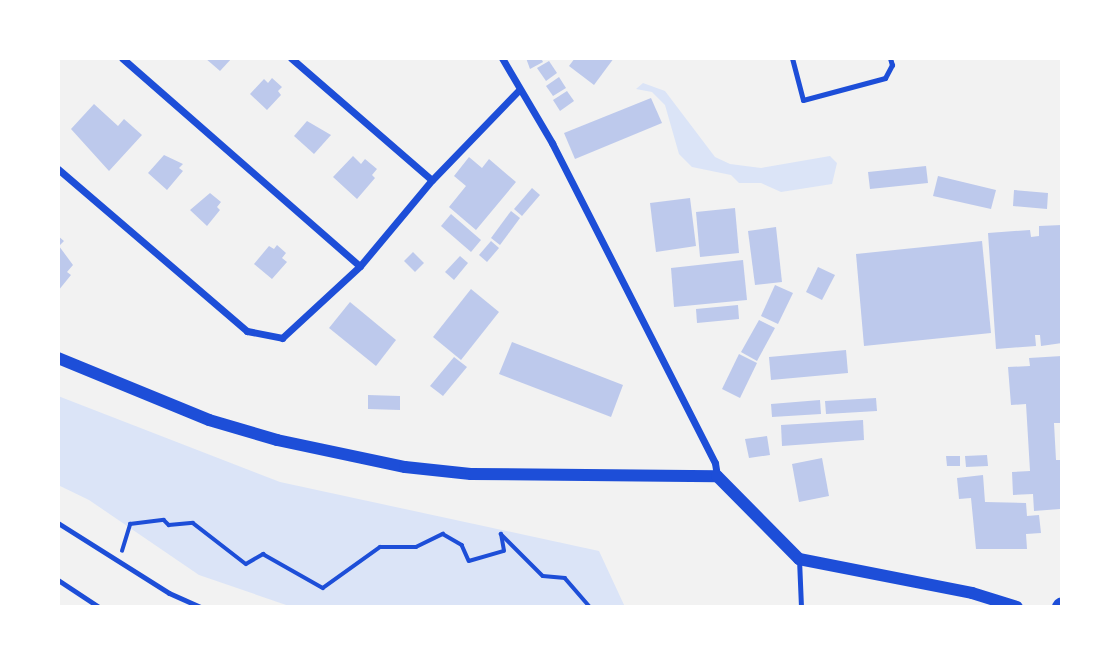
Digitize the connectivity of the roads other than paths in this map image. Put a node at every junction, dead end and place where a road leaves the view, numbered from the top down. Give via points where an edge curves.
1 (122, 58) edge
2 (291, 58) edge
3 (502, 58) edge
4 (792, 58) edge
5 (890, 58) edge
6 (519, 90) junction
7 (58, 169) edge
8 (432, 180) junction
9 (360, 265) junction
10 (58, 358) edge
11 (717, 476) junction
12 (58, 523) edge
13 (799, 559) junction
14 (58, 580) edge
15 (99, 607) edge
16 (201, 607) edge
17 (801, 607) edge
18 (1017, 607) edge

1 - 9 street
2 - 8 street
3 - 6 street
4 - 5 lane via 803,100 885,78 892,65
6 - 8 street
6 - 11 street via 552,144 715,463
7 - 9 street via 247,331 282,338
8 - 9 street
10 - 11 street via 209,420 277,440 405,467 471,474
11 - 13 street
12 - 16 lane
13 - 17 lane
13 - 18 street via 972,593
14 - 15 lane

